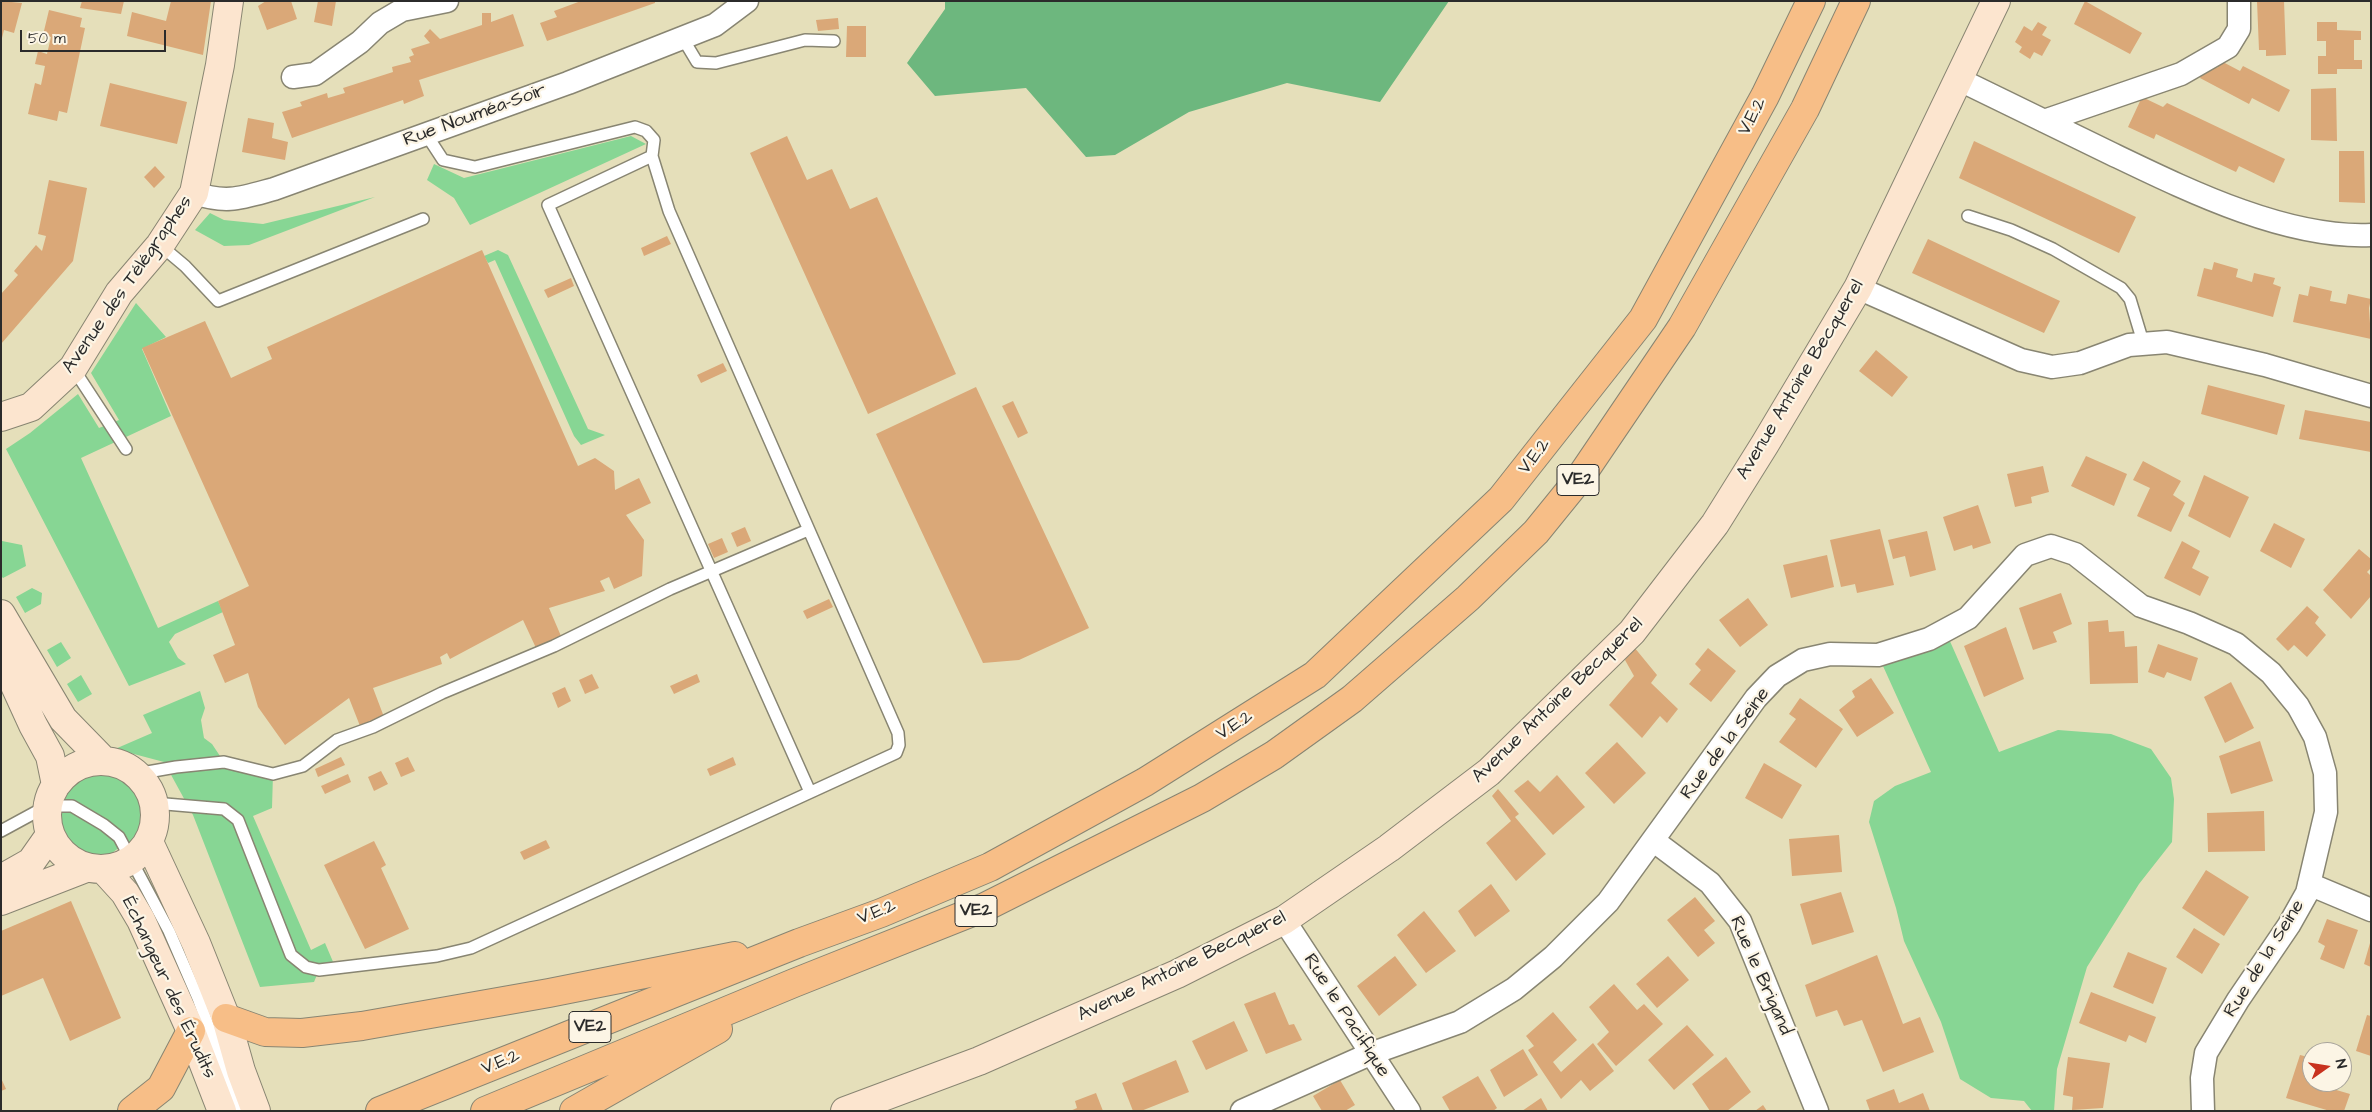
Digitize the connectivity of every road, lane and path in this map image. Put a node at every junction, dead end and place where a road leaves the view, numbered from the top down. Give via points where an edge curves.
1 (229, 1) edge
2 (447, 1) edge
3 (747, 1) edge
4 (1811, 1) edge
5 (1856, 1) edge
6 (1996, 1) edge
7 (2239, 1) edge
8 (682, 38) junction
9 (834, 41) dead end
10 (292, 77) dead end
11 (1958, 79) junction
12 (2044, 122) junction
13 (426, 134) junction
14 (652, 156) junction
15 (194, 193) junction
16 (1968, 216) dead end
17 (423, 220) dead end
18 (2371, 234) edge
19 (160, 245) junction
20 (1858, 288) junction
21 (2143, 342) junction
22 (73, 368) junction
23 (2371, 396) edge
24 (1, 417) edge
25 (126, 449) dead end
26 (808, 530) junction
27 (711, 572) junction
28 (1, 614) edge
29 (1, 655) edge
30 (104, 761) junction
31 (136, 774) junction
32 (810, 792) junction
33 (52, 795) junction
34 (154, 803) junction
35 (1, 831) edge
36 (50, 835) junction
37 (1654, 841) junction
38 (140, 851) junction
39 (95, 869) junction
40 (1, 879) edge
41 (2309, 884) junction
42 (1, 901) edge
43 (2371, 910) edge
44 (1284, 920) junction
45 (799, 942) junction
46 (794, 983) junction
47 (226, 1018) junction
48 (191, 1031) junction
49 (1370, 1054) junction
50 (227, 1088) edge
51 (132, 1111) edge
52 (240, 1111) edge
53 (256, 1111) edge
54 (380, 1111) edge
55 (485, 1111) edge
56 (574, 1111) edge
57 (845, 1111) edge
58 (1242, 1111) edge
59 (1409, 1111) edge
60 (1817, 1111) edge
61 (2203, 1111) edge

1 - 15 street, Avenue des Télégraphes via 220,65
2 - 10 street via 402,10 380,23 360,42 315,74
3 - 8 street, Rue Nouméa-Soir via 715,25
4 - 45 highway, V.E.2 / VE2 via 1765,96 1643,319 1501,499 1315,675 1145,782 990,867 881,913
5 - 46 highway, V.E.2 / VE2 via 1805,110 1682,327 1579,479 1536,532 1468,598 1352,700 1274,755 1202,798 985,908
6 - 11 street, Avenue Antoine Becquerel
7 - 12 street via 2239,29 2228,47 2182,74
8 - 9 lane via 697,62 716,63 805,40
8 - 13 street, Rue Nouméa-Soir
11 - 12 street
11 - 20 street, Avenue Antoine Becquerel
12 - 18 street via 2216,202 2278,222 2317,230
13 - 14 lane via 444,160 475,167 635,127 646,131 654,140
13 - 15 street, Rue Nouméa-Soir via 274,189 237,199 221,200
14 - 26 lane via 669,211
14 - 27 lane via 548,205
15 - 19 street, Avenue des Télégraphes
16 - 21 lane via 2011,230 2052,249 2121,288 2130,299
17 - 19 lane via 218,301
19 - 22 street, Avenue des Télégraphes via 119,293
20 - 21 street via 2021,360 2052,367 2080,363
20 - 44 street, Avenue Antoine Becquerel via 1715,524 1632,632 1489,772 1389,848
21 - 23 street via 2167,342 2264,365
22 - 24 street, Avenue des Télégraphes via 31,407
22 - 25 lane
26 - 27 lane
26 - 32 lane via 898,733 899,745 896,753
27 - 31 lane via 554,646 337,740 303,766 273,774 224,762 176,766
27 - 32 lane
28 - 30 street via 63,719
29 - 33 street via 50,756
30 - 31 street via 121,765
30 - 33 street via 77,767 65,775
31 - 34 street
32 - 34 lane via 471,948 437,956 319,970 306,966 291,955 238,820 224,809
33 - 35 lane
33 - 36 street via 47,820
33 - 38 lane via 104,825
34 - 38 street via 155,820
36 - 39 street, Échangeur des Érudits via 58,849 71,861
36 - 40 street via 31,862
37 - 41 street, Rue de la Seine via 1756,698 1777,676 1803,660 1830,654 1878,656 1928,639 1968,618 2025,555 2051,546 2075,554 2142,606 2236,644 2271,673 2298,706 2315,737 2325,773 2326,812
37 - 49 street, Rue de la Seine via 1608,902 1553,957 1514,989 1460,1022
37 - 60 street, Rue le Brigand via 1710,883 1740,921
38 - 39 street
38 - 47 street, Échangeur des Érudits via 189,926
38 - 50 lane via 198,998
39 - 42 street
39 - 48 street, Échangeur des Érudits via 125,893 141,920
41 - 43 street
41 - 61 street, Rue de la Seine via 2290,924 2206,1054 2202,1078
44 - 49 street, Rue le Pacifique
44 - 57 street, Avenue Antoine Becquerel via 1177,974 979,1061
45 - 47 highway via 362,1026 302,1033 265,1032
45 - 54 highway, V.E.2 / VE2
46 - 55 highway, V.E.2 / VE2
46 - 56 highway
47 - 50 street, Échangeur des Érudits
48 - 50 street, Échangeur des Érudits
48 - 51 highway via 161,1088
49 - 58 street, Rue de la Seine
49 - 59 street, Rue le Pacifique
50 - 52 lane
50 - 53 street, Échangeur des Érudits

